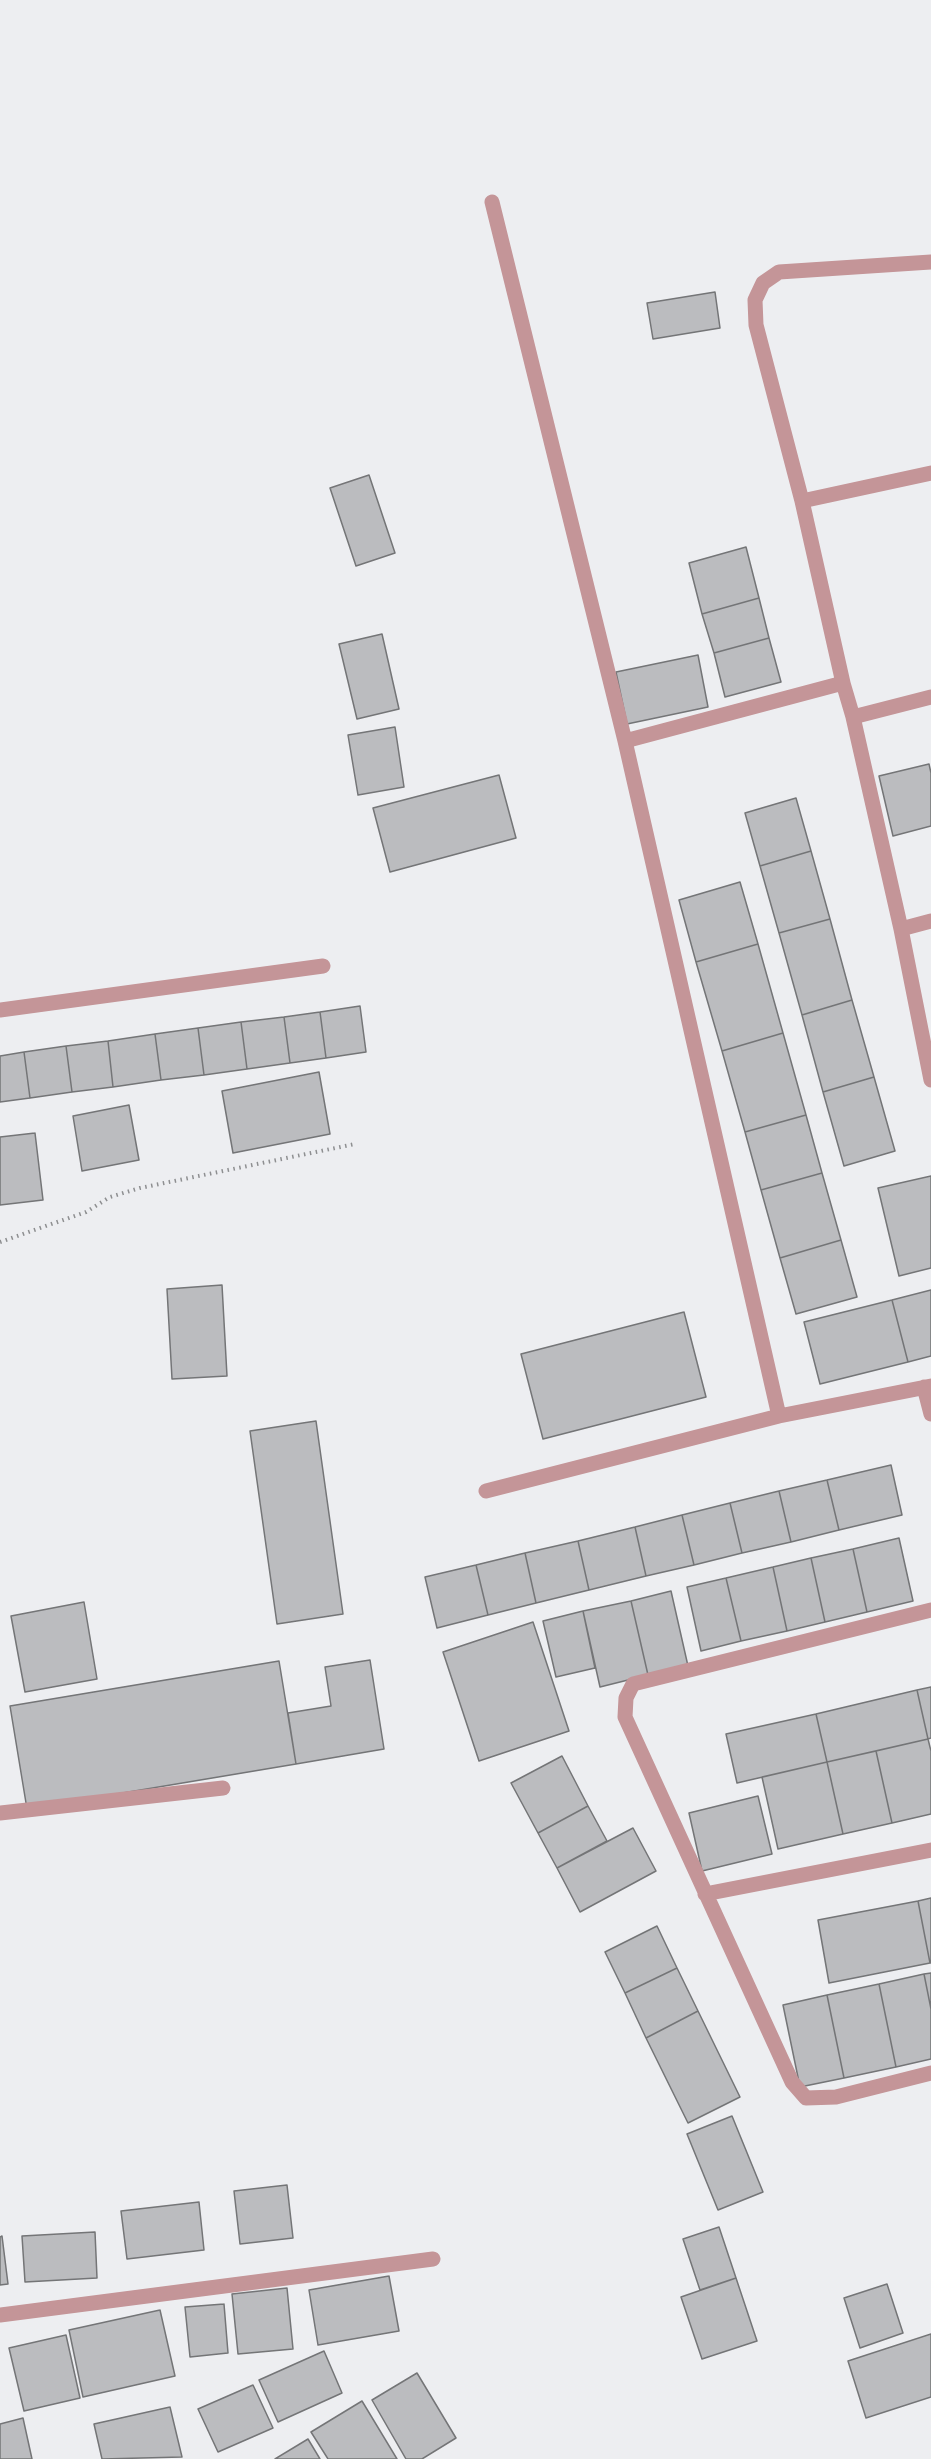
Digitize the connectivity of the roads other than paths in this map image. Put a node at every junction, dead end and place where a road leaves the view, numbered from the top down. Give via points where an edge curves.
1 (492, 202) dead end
2 (931, 262) edge
3 (931, 473) edge
4 (802, 501) junction
5 (843, 683) junction
6 (931, 697) edge
7 (853, 717) junction
8 (626, 741) junction
9 (931, 921) edge
10 (901, 929) junction
11 (323, 966) dead end
12 (0, 1010) edge
13 (931, 1080) edge
14 (928, 1387) edge
15 (931, 1414) edge
16 (779, 1416) junction
17 (486, 1491) dead end
18 (931, 1610) edge
19 (223, 1788) dead end
20 (0, 1813) edge
21 (931, 1850) edge
22 (705, 1894) junction
23 (931, 2073) edge
24 (433, 2259) dead end
25 (0, 2315) edge

1 - 8 street
2 - 4 street via 779,272 763,283 755,300 756,325
3 - 4 street
4 - 5 street
5 - 7 street
5 - 8 street
6 - 7 street
7 - 10 street
8 - 16 street
9 - 10 street
10 - 13 street
11 - 12 street
14 - 15 street
14 - 16 street
16 - 17 street
18 - 22 street via 633,1684 626,1698 625,1717
19 - 20 street
21 - 22 street
22 - 23 street via 792,2082 806,2098 836,2097
24 - 25 street

